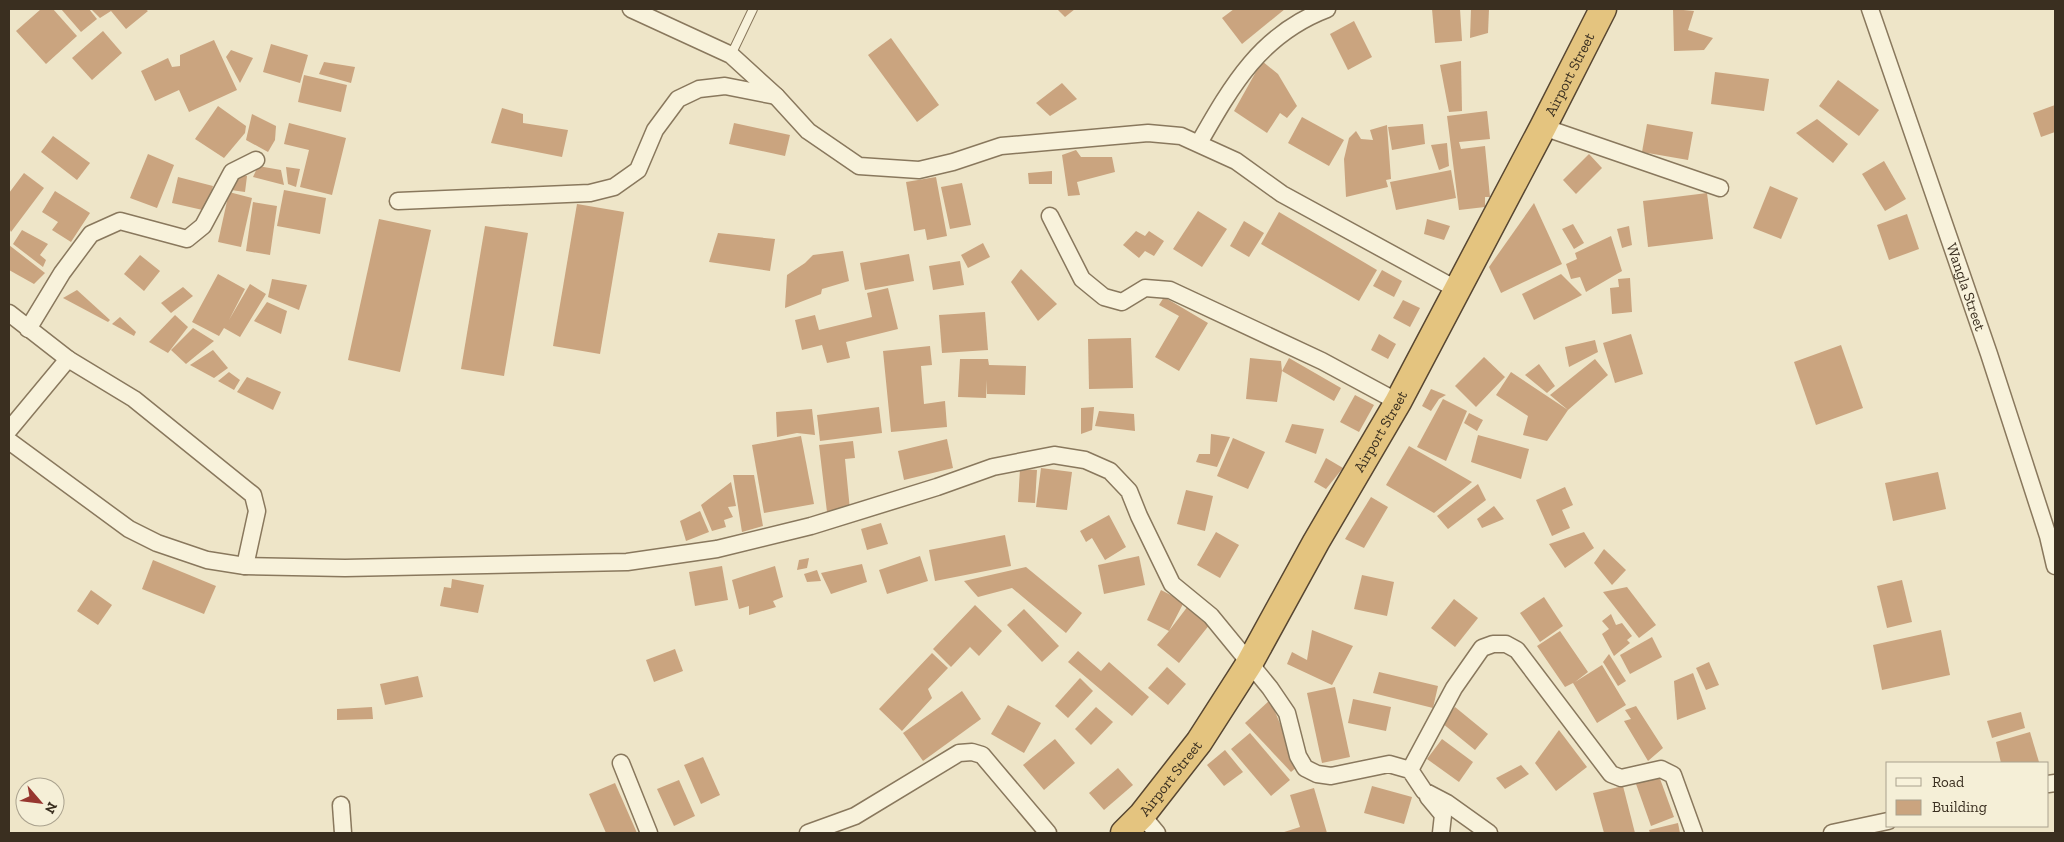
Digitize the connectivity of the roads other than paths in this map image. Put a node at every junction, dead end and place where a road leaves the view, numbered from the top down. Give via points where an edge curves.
1 (634, 9) edge
2 (753, 9) edge
3 (1603, 9) edge
4 (1870, 9) edge
5 (1322, 10) edge
6 (731, 55) junction
7 (776, 96) junction
8 (1543, 127) junction
9 (1199, 143) junction
10 (256, 160) dead end
11 (1720, 188) dead end
12 (398, 200) dead end
13 (1050, 216) dead end
14 (1456, 289) junction
15 (9, 313) edge
16 (28, 329) junction
17 (68, 359) junction
18 (1398, 402) junction
19 (9, 430) edge
20 (9, 441) edge
21 (245, 566) junction
22 (2055, 566) edge
23 (1249, 664) junction
24 (621, 763) dead end
25 (1410, 770) junction
26 (1424, 791) junction
27 (340, 805) dead end
28 (1886, 821) edge
29 (1141, 827) edge
30 (343, 833) edge
31 (650, 833) edge
32 (808, 833) edge
33 (1048, 833) edge
34 (1441, 833) edge
35 (1489, 833) edge
36 (1694, 833) edge
37 (1832, 833) edge

1 - 6 street
2 - 6 lane
3 - 8 highway, Airport Street
4 - 22 street, Wangla Street via 1989,354
5 - 9 street via 1282,32 1266,45 1234,84
6 - 7 street
7 - 9 street via 808,131 859,166 919,170 1001,146 1148,133 1182,136
7 - 12 street via 725,86 699,89 678,99 655,130 638,170 614,187 590,193
8 - 11 street
8 - 14 highway, Airport Street
9 - 14 street via 1236,161 1282,194
10 - 16 street via 232,172 203,226 187,239 120,221 91,234 62,273
13 - 18 street via 1082,279 1104,297 1122,302 1145,288 1170,290 1322,361
14 - 18 highway, Airport Street
15 - 16 street
16 - 17 street
17 - 19 street
17 - 21 street via 134,399 253,495 256,511
18 - 23 highway, Airport Street
20 - 21 street via 129,529 157,543 207,560
21 - 23 street via 345,568 627,562 717,549 802,528 992,467 1054,455 1085,460 1110,471 1129,490 1172,584 1211,616
23 - 25 street via 1286,713 1298,756 1305,768 1331,776 1388,764
23 - 29 highway, Airport Street
24 - 31 street
25 - 26 street
25 - 36 street via 1454,688 1482,648 1506,644 1517,650 1611,774 1621,778 1661,768 1673,775
26 - 34 street via 1442,815
26 - 35 street
27 - 30 street
28 - 37 street
32 - 33 street via 856,816 960,753 972,752 982,755

